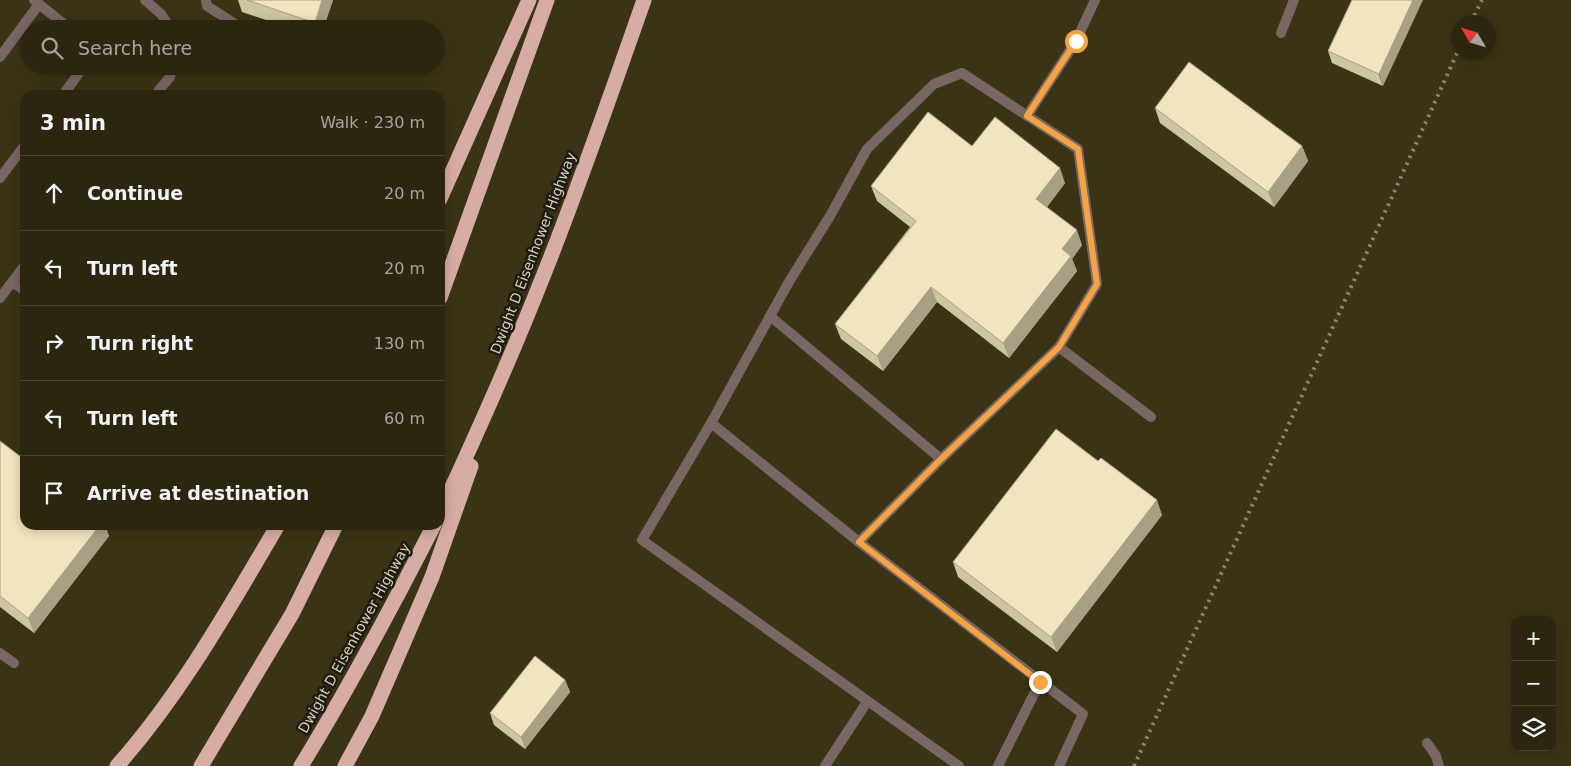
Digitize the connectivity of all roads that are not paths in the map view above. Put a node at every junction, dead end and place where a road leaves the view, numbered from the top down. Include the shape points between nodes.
1 (145, 0) edge
2 (206, 0) edge
3 (529, 0) edge
4 (547, 0) edge
5 (644, 0) edge
6 (1095, 0) edge
7 (1294, 0) edge
8 (37, 2) edge
9 (25, 20) edge
10 (59, 20) edge
11 (165, 20) edge
12 (229, 20) edge
13 (20, 27) edge
14 (1281, 32) dead end
15 (0, 57) edge
16 (77, 75) edge
17 (171, 75) edge
18 (67, 90) edge
19 (159, 90) edge
20 (1027, 116) junction
21 (20, 152) edge
22 (0, 178) edge
23 (445, 188) edge
24 (20, 272) edge
25 (12, 282) junction
26 (445, 284) edge
27 (20, 288) edge
28 (0, 298) edge
29 (770, 316) junction
30 (1059, 347) junction
31 (510, 358) junction
32 (1151, 417) dead end
33 (711, 423) junction
34 (941, 459) junction
35 (445, 502) edge
36 (275, 530) edge
37 (334, 530) edge
38 (431, 530) edge
39 (859, 542) junction
40 (0, 653) edge
41 (14, 663) dead end
42 (1040, 682) junction
43 (867, 702) junction
44 (1427, 742) dead end
45 (117, 766) edge
46 (201, 766) edge
47 (301, 766) edge
48 (345, 766) edge
49 (825, 766) edge
50 (959, 766) edge
51 (998, 766) edge
52 (1058, 766) edge
53 (1439, 766) edge

1 - 11 street
2 - 12 street via 207,6
3 - 23 highway
4 - 26 highway
5 - 31 highway, Dwight D Eisenhower Highway via 576,191
6 - 20 street via 1076,41
7 - 14 street
8 - 9 street
8 - 10 street
13 - 15 street
16 - 18 street
17 - 19 street
20 - 29 street via 962,73 934,84 867,149
20 - 30 street via 1078,149 1080,159 1097,284
21 - 22 street
24 - 25 street
25 - 27 street
25 - 28 street
29 - 33 street
29 - 34 street
30 - 32 street
30 - 34 street
31 - 35 highway, Dwight D Eisenhower Highway
31 - 48 highway via 432,577 372,716
33 - 39 street
33 - 43 street via 642,540
34 - 39 street
36 - 45 highway via 183,680
37 - 46 highway via 292,614
38 - 47 highway, Dwight D Eisenhower Highway via 382,627
39 - 42 street
40 - 41 street
42 - 51 street
42 - 52 street via 1083,714
43 - 49 street
43 - 50 street
44 - 53 street

